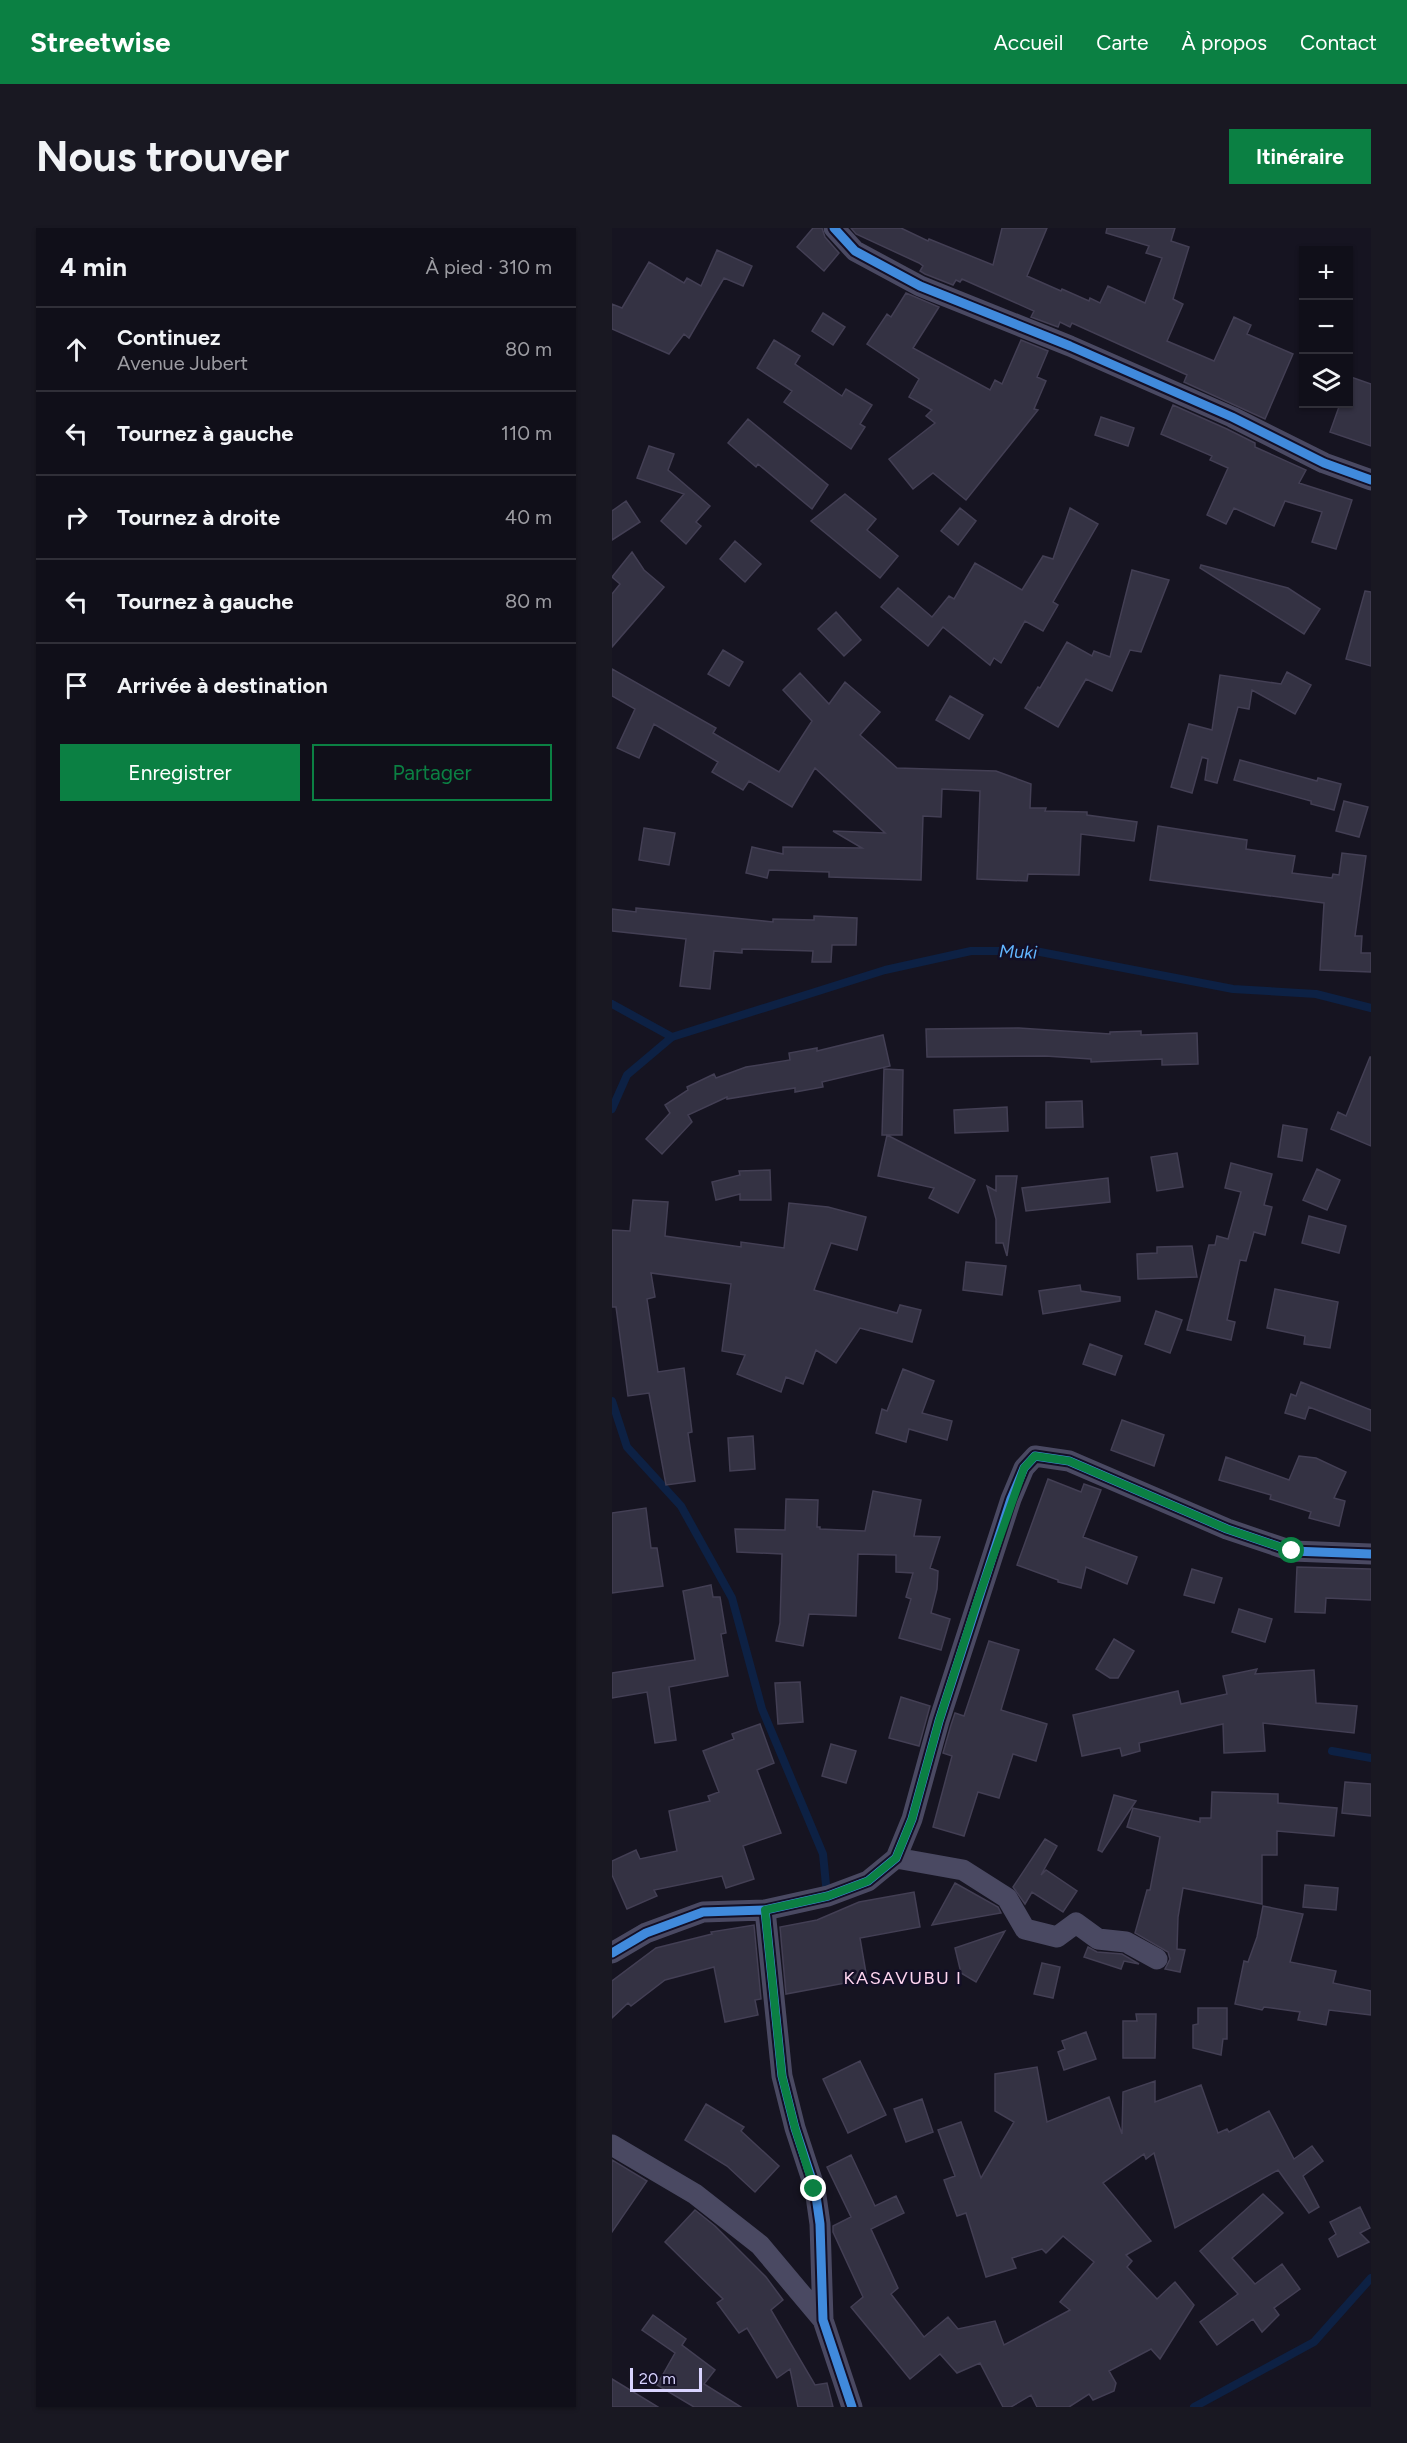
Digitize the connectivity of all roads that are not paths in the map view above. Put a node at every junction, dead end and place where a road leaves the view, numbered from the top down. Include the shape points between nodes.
1 (834, 228) edge
2 (1371, 480) edge
3 (1371, 1554) edge
4 (896, 1858) junction
5 (765, 1910) junction
6 (612, 1953) edge
7 (1157, 1959) dead end
8 (612, 2145) edge
9 (823, 2320) junction
10 (852, 2407) edge

1 - 2 street via 855,251 920,286 1070,346 1232,417 1324,463
3 - 4 street via 1292,1551 1227,1529 1069,1461 1035,1456 1024,1468 1011,1499 939,1721 912,1819
4 - 5 street via 868,1881 828,1896
4 - 7 street via 963,1870 1007,1898 1025,1929 1057,1937 1076,1923 1098,1939 1126,1942
5 - 6 street via 703,1912 646,1933
5 - 9 street via 782,2076 820,2224
8 - 9 street via 696,2194 760,2245
9 - 10 street

